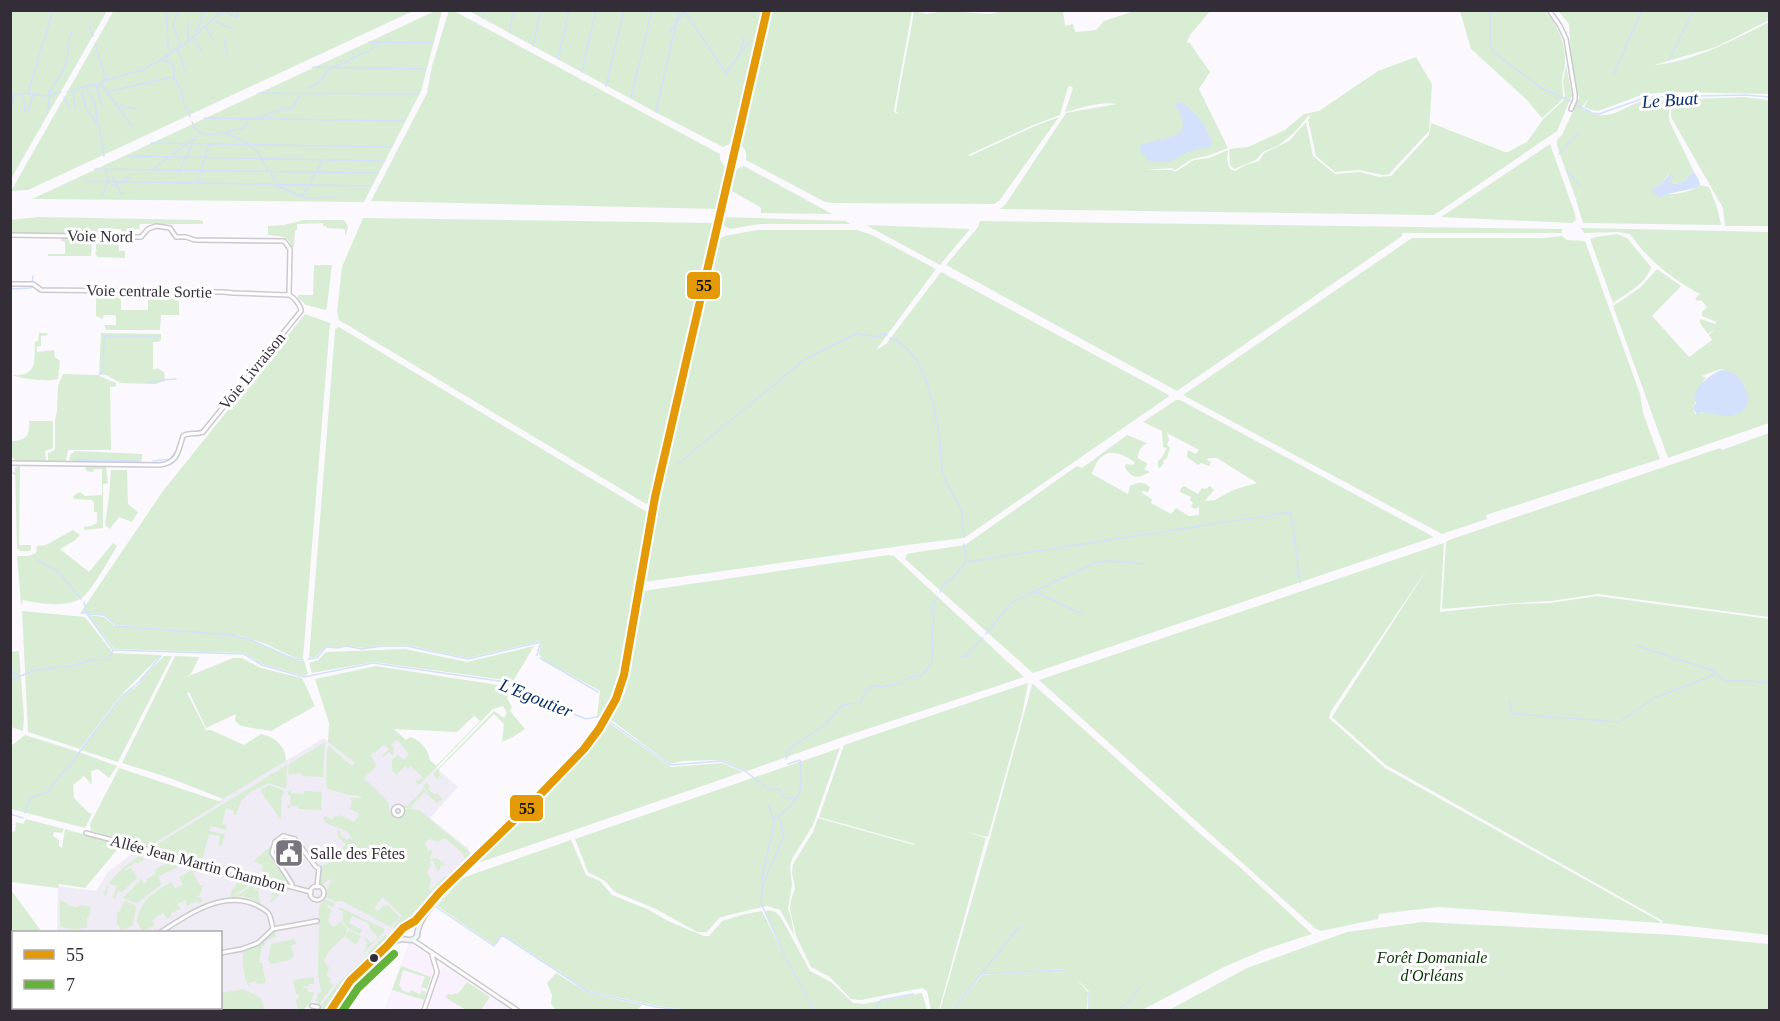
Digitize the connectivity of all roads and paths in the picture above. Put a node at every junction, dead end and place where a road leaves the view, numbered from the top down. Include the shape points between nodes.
1 (767, 10) edge
2 (1549, 10) edge
3 (1571, 109) dead end
4 (10, 235) edge
5 (10, 284) edge
6 (289, 295) junction
7 (10, 463) edge
8 (86, 833) dead end
9 (451, 883) junction
10 (291, 887) junction
11 (317, 887) junction
12 (311, 892) junction
13 (317, 921) dead end
14 (410, 925) junction
15 (273, 929) junction
16 (402, 930) junction
17 (164, 931) edge
18 (417, 932) junction
19 (405, 940) junction
20 (413, 940) junction
21 (387, 946) junction
22 (430, 952) junction
23 (222, 953) edge
24 (312, 1006) dead end
25 (318, 1007) dead end
26 (332, 1009) edge
27 (424, 1011) edge
28 (517, 1011) edge

1 - 9 main road via 655,497 622,685 603,723 584,749
2 - 3 street via 1566,39 1575,94
4 - 6 street, Voie Nord via 141,237 148,229 164,226 176,237 195,240 286,242 290,249
5 - 6 street, Voie centrale Sortie via 33,284 41,290
6 - 7 street, Voie Livraison via 301,311 203,432 183,436 177,456 170,463
8 - 10 street, Allée Jean Martin Chambon
9 - 14 main road
9 - 18 main road via 421,920
10 - 11 street via 272,853 274,842 283,836 295,839 319,868
10 - 12 street, Allée Jean Martin Chambon
11 - 12 street
11 - 12 street via 324,892 321,899 313,899
13 - 15 street
14 - 16 main road
14 - 18 main road
15 - 17 street via 266,909 244,900 225,900
15 - 23 street via 258,943
16 - 19 main road
16 - 21 main road
18 - 20 main road
18 - 22 street
19 - 20 main road
19 - 21 main road
20 - 22 street
21 - 26 main road via 350,981
22 - 27 street via 437,972
22 - 28 street
24 - 25 street

